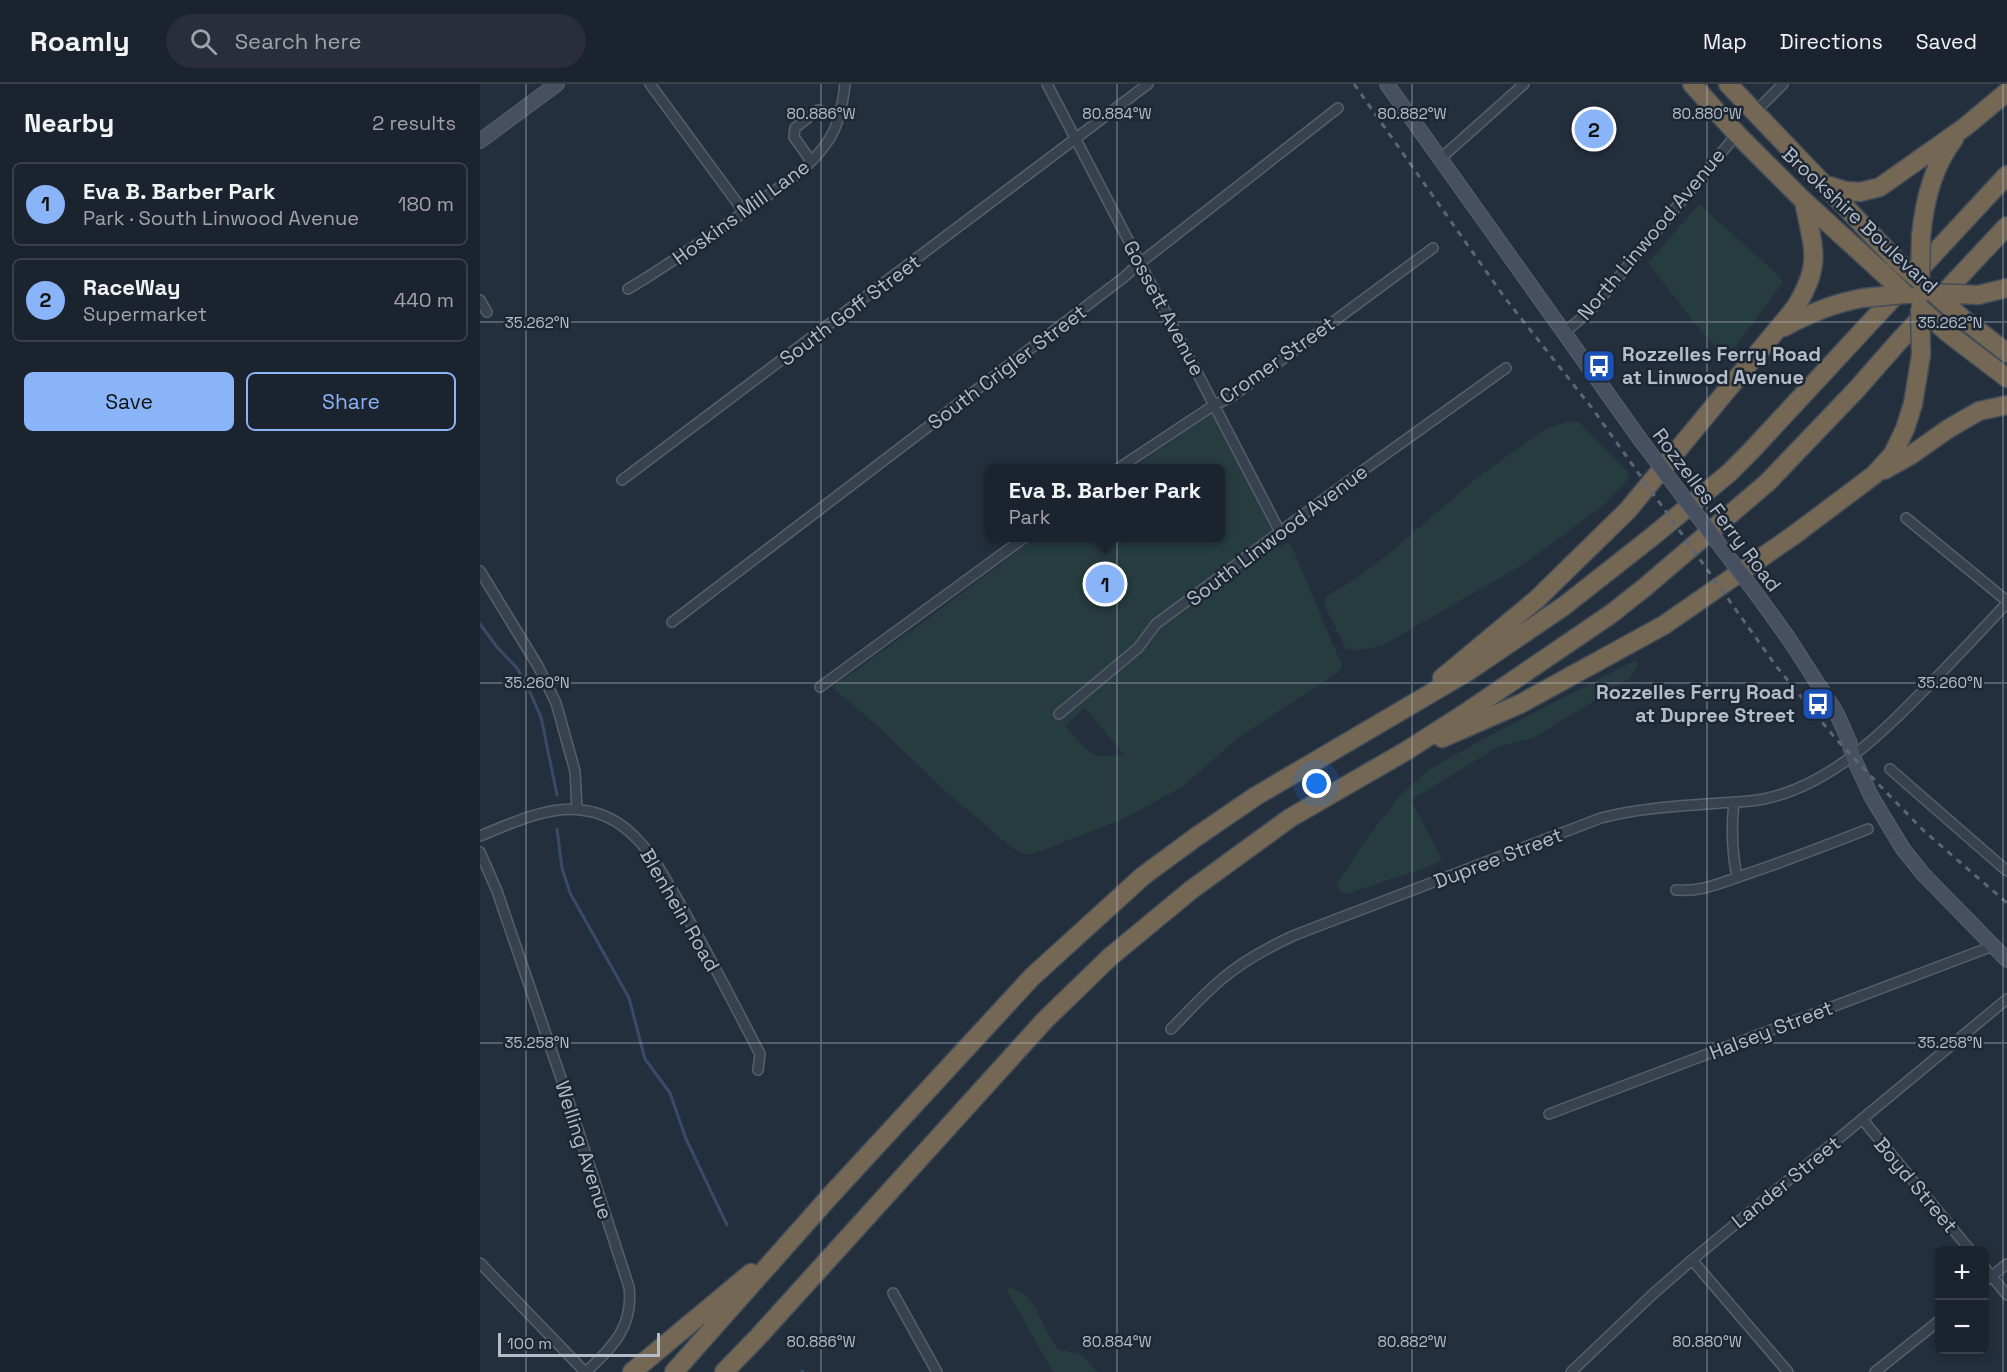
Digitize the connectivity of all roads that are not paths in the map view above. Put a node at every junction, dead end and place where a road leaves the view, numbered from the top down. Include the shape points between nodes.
1 (557, 84) edge
2 (650, 84) edge
3 (844, 84) edge
4 (1047, 84) edge
5 (1148, 84) edge
6 (1387, 84) edge
7 (1524, 84) edge
8 (1692, 84) edge
9 (1728, 84) edge
10 (1783, 84) edge
11 (2007, 92) edge
12 (1338, 108) dead end
13 (1755, 112) junction
14 (838, 116) junction
15 (1965, 127) junction
16 (1737, 134) junction
17 (1076, 139) junction
18 (480, 141) edge
19 (1440, 159) junction
20 (811, 161) junction
21 (2007, 175) edge
22 (1822, 184) junction
23 (1804, 201) junction
24 (744, 212) junction
25 (2007, 226) edge
26 (1433, 248) dead end
27 (1140, 263) junction
28 (2007, 288) edge
29 (628, 289) dead end
30 (1920, 294) junction
31 (480, 300) edge
32 (487, 312) dead end
33 (1564, 333) junction
34 (1773, 334) junction
35 (2007, 353) edge
36 (1506, 368) dead end
37 (2007, 378) edge
38 (1214, 405) junction
39 (2007, 405) edge
40 (1125, 464) edge
41 (1874, 475) junction
42 (622, 480) dead end
43 (1906, 518) dead end
44 (1280, 532) junction
45 (1017, 542) edge
46 (480, 571) edge
47 (2007, 602) edge
48 (672, 622) dead end
49 (820, 687) dead end
50 (1412, 706) junction
51 (1059, 714) dead end
52 (1406, 751) junction
53 (1853, 757) junction
54 (1890, 769) dead end
55 (1734, 802) junction
56 (576, 809) junction
57 (1868, 829) dead end
58 (480, 836) edge
59 (480, 852) edge
60 (2007, 871) edge
61 (1737, 877) junction
62 (1676, 890) dead end
63 (1993, 946) junction
64 (2007, 960) edge
65 (2007, 999) edge
66 (1171, 1029) dead end
67 (758, 1070) dead end
68 (1549, 1114) dead end
69 (1863, 1120) junction
70 (798, 1233) junction
71 (1966, 1246) edge
72 (1692, 1260) junction
73 (480, 1263) edge
74 (2007, 1264) edge
75 (1989, 1278) edge
76 (1989, 1280) edge
77 (893, 1293) dead end
78 (2007, 1295) edge
79 (788, 1302) junction
80 (1935, 1324) edge
81 (585, 1372) edge
82 (632, 1372) edge
83 (674, 1372) edge
84 (724, 1372) edge
85 (741, 1372) edge
86 (937, 1372) edge
87 (1571, 1372) edge
88 (1788, 1372) edge
89 (1875, 1372) edge

1 - 18 street
2 - 24 street
3 - 14 street, Hoskins Mill Lane
4 - 17 street, Gossett Avenue
5 - 17 street, South Goff Street
6 - 19 street, Rozzelles Ferry Road
7 - 19 street
8 - 16 highway, Brookshire Boulevard
9 - 13 highway, Brookshire Boulevard
10 - 13 street
11 - 15 highway
12 - 27 street, South Crigler Street
13 - 22 highway, Brookshire Boulevard
14 - 20 street, Hoskins Mill Lane via 830,139
14 - 20 street via 818,110 795,128 794,137
15 - 22 highway via 1880,187 1860,192
15 - 30 highway, bridge via 1946,150 1924,206
16 - 23 highway, Brookshire Boulevard
16 - 33 street, North Linwood Avenue via 1592,309
17 - 27 street, Gossett Avenue
17 - 42 street, South Goff Street
19 - 33 street, Rozzelles Ferry Road
20 - 24 street, Hoskins Mill Lane
21 - 50 highway via 1729,473 1564,606
22 - 30 highway, Brookshire Boulevard, bridge via 1898,261
23 - 30 highway, Brookshire Boulevard, bridge via 1884,274
23 - 34 highway via 1814,246 1813,269 1795,308
24 - 29 street, Hoskins Mill Lane
25 - 52 highway via 1856,390 1746,501 1611,614
26 - 38 street, Cromer Street via 1230,398
27 - 38 street, Gossett Avenue
27 - 48 street, South Crigler Street
28 - 30 highway, bridge via 1983,294
30 - 34 highway, bridge via 1836,303
30 - 35 highway, Brookshire Boulevard, bridge via 1962,318
30 - 37 highway, Brookshire Boulevard, bridge via 1948,333
30 - 41 highway, bridge via 1921,355 1913,404 1902,438
31 - 32 street
33 - 53 street, Rozzelles Ferry Road, bridge via 1796,649 1836,711
34 - 50 highway via 1628,510 1537,599 1468,654
36 - 44 street, South Linwood Avenue
38 - 40 street, Cromer Street
38 - 44 street, Gossett Avenue
39 - 41 highway via 1979,411
41 - 52 highway via 1664,625 1520,704
43 - 47 street
44 - 51 street, South Linwood Avenue via 1156,624 1138,648
45 - 49 street
46 - 56 street via 556,703 575,771
47 - 53 street, Dupree Street via 1914,700
50 - 70 highway via 1256,796 1143,876 1032,977
52 - 79 highway via 1290,818 1168,908 1110,957 1046,1020
53 - 55 street, Dupree Street via 1789,791
53 - 63 street, Rozzelles Ferry Road via 1903,849
54 - 60 street
55 - 61 street via 1731,823
55 - 66 street, Dupree Street via 1641,809 1601,818 1295,935 1244,962
56 - 58 street, Blenhein Road via 534,816
56 - 67 street, Blenhein Road via 619,823 654,859 760,1054
57 - 61 street
59 - 81 street, Welling Avenue via 565,1090 628,1287 626,1323 611,1346
61 - 62 street via 1705,889
63 - 64 street, Rozzelles Ferry Road
63 - 68 street, Halsey Street
65 - 69 street, Lander Street
69 - 71 street, Boyd Street
69 - 72 street, Lander Street
70 - 82 highway
70 - 83 highway
72 - 87 street, Lander Street
72 - 88 street
73 - 81 street
74 - 75 street
76 - 78 street
77 - 86 street
79 - 84 highway
79 - 85 highway
80 - 89 street

